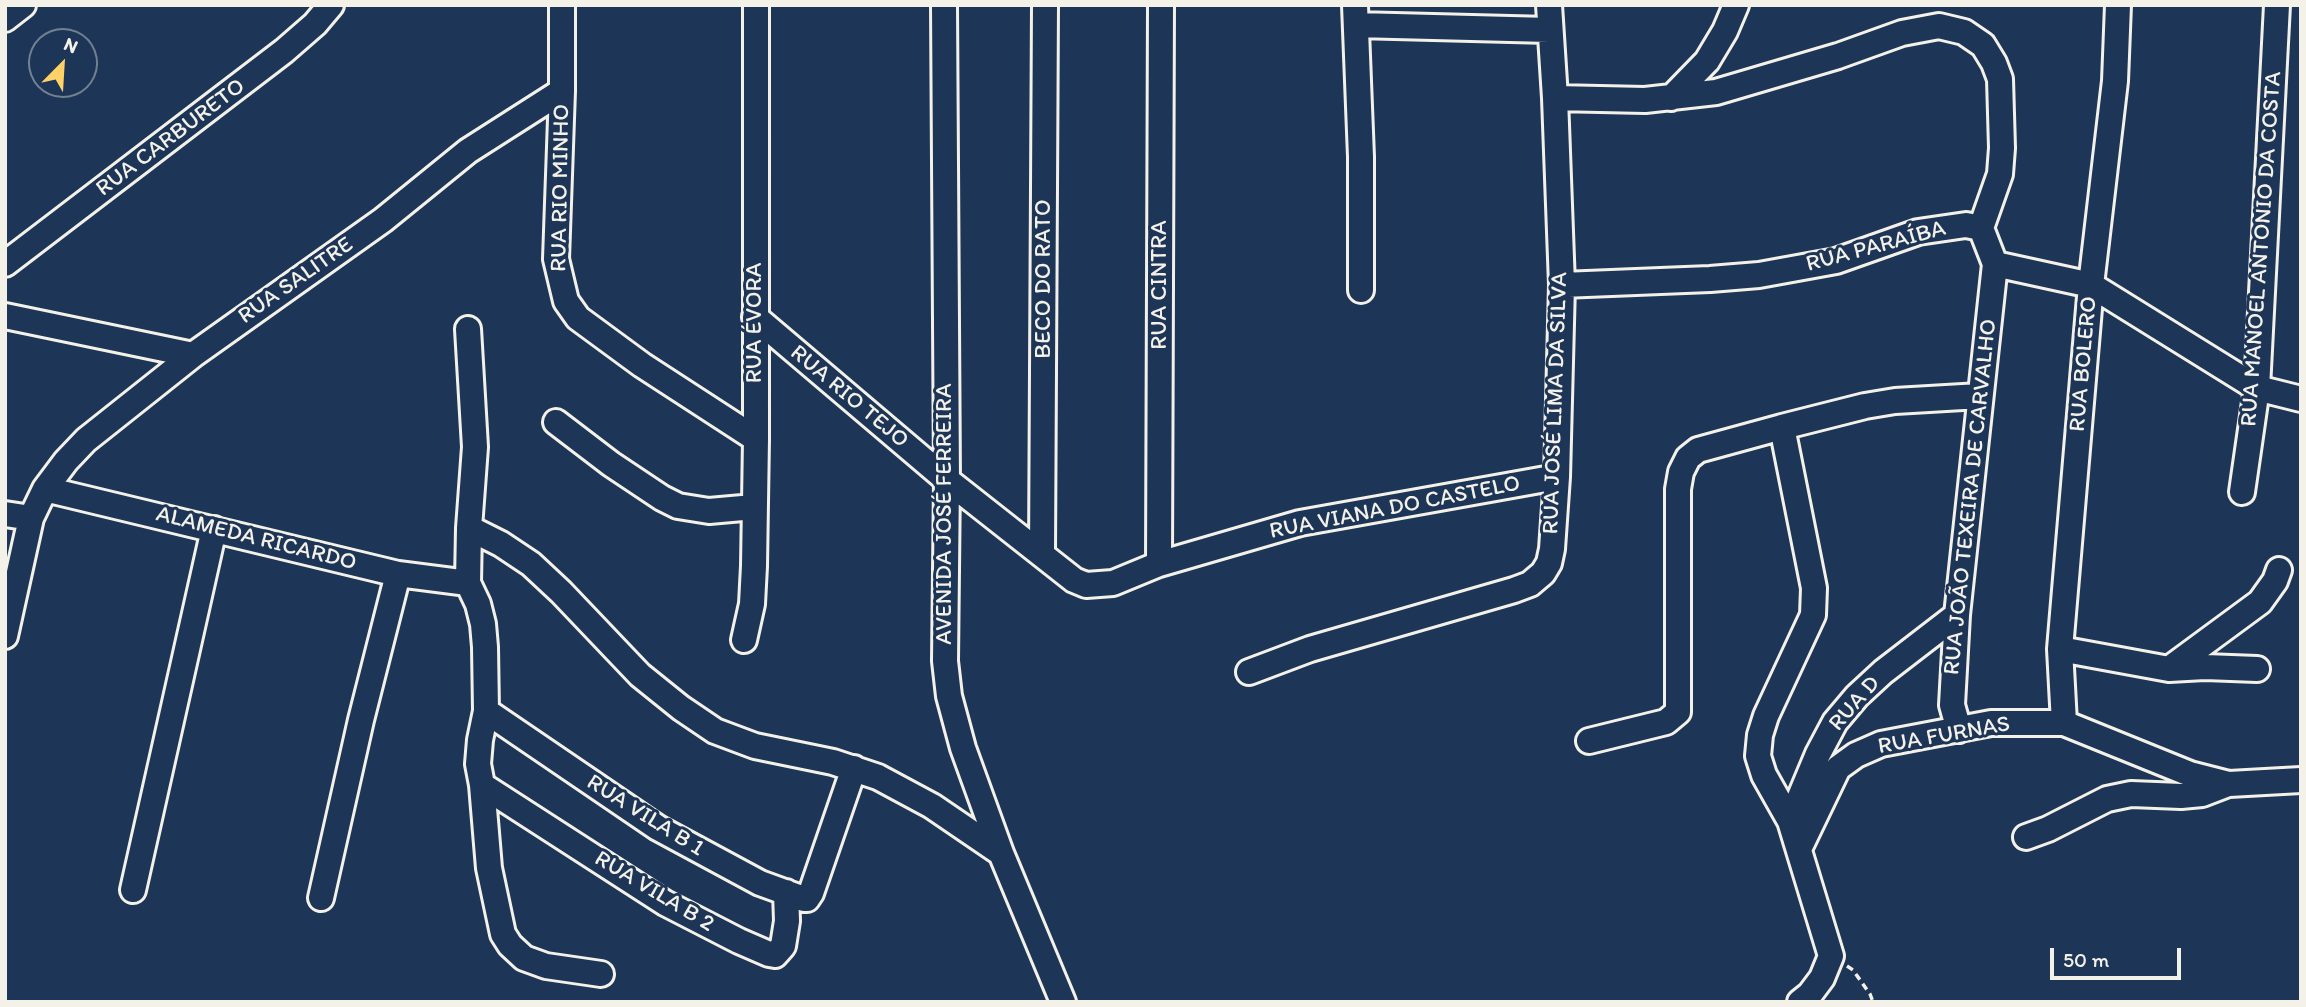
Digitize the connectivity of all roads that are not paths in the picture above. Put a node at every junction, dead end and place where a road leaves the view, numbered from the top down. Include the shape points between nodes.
1 (23, 5) edge
2 (331, 5) edge
3 (562, 5) edge
4 (756, 5) edge
5 (944, 5) edge
6 (1045, 5) edge
7 (1161, 5) edge
8 (1736, 5) edge
9 (2118, 5) edge
10 (2277, 5) edge
11 (1355, 15) edge
12 (1549, 17) edge
13 (5, 19) edge
14 (562, 91) junction
15 (1555, 98) junction
16 (1671, 98) junction
17 (1981, 228) junction
18 (5, 264) edge
19 (1995, 264) junction
20 (1562, 285) junction
21 (2091, 285) junction
22 (1361, 290) dead end
23 (5, 316) edge
24 (755, 317) junction
25 (468, 329) dead end
26 (193, 355) junction
27 (2257, 388) junction
28 (1980, 396) junction
29 (2301, 399) edge
30 (556, 422) dead end
31 (1782, 427) junction
32 (756, 439) junction
33 (1557, 477) junction
34 (947, 480) junction
35 (45, 489) junction
36 (2242, 492) dead end
37 (754, 506) junction
38 (5, 513) edge
39 (31, 518) junction
40 (469, 528) junction
41 (214, 529) junction
42 (1042, 553) junction
43 (1159, 564) junction
44 (2278, 570) dead end
45 (398, 574) junction
46 (468, 583) junction
47 (1957, 615) junction
48 (5, 636) edge
49 (744, 640) dead end
50 (2060, 649) junction
51 (2169, 669) junction
52 (2257, 669) dead end
53 (1249, 672) dead end
54 (486, 711) junction
55 (2064, 723) junction
56 (1959, 730) junction
57 (1589, 741) dead end
58 (854, 768) junction
59 (2301, 780) edge
60 (2229, 784) junction
61 (482, 785) junction
62 (1790, 821) junction
63 (2026, 837) dead end
64 (1799, 849) junction
65 (1002, 853) junction
66 (133, 890) dead end
67 (786, 892) junction
68 (321, 898) dead end
69 (601, 974) dead end
70 (1063, 1002) edge
71 (1800, 1002) edge

1 - 13 street
2 - 18 street, RUA CARBURETO via 284,51
3 - 14 street, RUA RIO MINHO
4 - 24 street, RUA ÉVORA
5 - 34 street, AVENIDA JOSÉ FERREIRA
6 - 42 street, BECO DO RATO
7 - 43 street, RUA CINTRA
8 - 16 street via 1707,61
9 - 21 street, RUA BOLERO via 2115,81
10 - 27 street, RUA MANOEL ANTONIO DA COSTA
11 - 12 street
11 - 22 street
12 - 15 street, RUA JOSÉ LIMA DA SILVA
14 - 26 street, RUA SALITRE via 468,151 383,220
14 - 32 street, RUA RIO MINHO via 556,258 566,301 578,318 632,358
15 - 16 street
15 - 20 street, RUA JOSÉ LIMA DA SILVA
16 - 17 street via 1742,85 1902,33 1939,26 1964,32 1983,45 2000,79 2000,174
17 - 19 street
17 - 20 street, RUA PARAÍBA via 1966,225 1918,232 1836,261 1759,275
19 - 21 street
19 - 28 street, RUA JOÃO TEXEIRA DE CARVALHO
20 - 33 street, RUA JOSÉ LIMA DA SILVA
21 - 27 street
21 - 50 street, RUA BOLERO
23 - 26 street
24 - 32 street, RUA ÉVORA
24 - 34 street, RUA RIO TEJO
25 - 40 street via 475,447
26 - 35 street, RUA SALITRE via 86,440
27 - 29 street
27 - 36 street, RUA MANOEL ANTONIO DA COSTA
28 - 31 street via 1895,401
28 - 47 street, RUA JOÃO TEXEIRA DE CARVALHO
30 - 37 street via 678,506 709,511
31 - 57 street via 1698,450 1688,458 1678,489 1678,712 1665,722
31 - 62 street via 1814,588 1813,615 1766,716 1758,756
32 - 37 street, RUA ÉVORA
33 - 43 street, RUA VIANA DO CASTELO via 1300,523
33 - 53 street, RUA JOSÉ LIMA DA SILVA via 1549,563 1530,583 1310,649
34 - 42 street, RUA RIO TEJO
34 - 65 street, AVENIDA JOSÉ FERREIRA via 944,661 949,696
35 - 39 street, RUA SALITRE
35 - 41 street, ALAMEDA RICARDO
37 - 49 street, RUA ÉVORA via 752,604
38 - 39 street
39 - 48 street, RUA SALITRE
40 - 46 street
40 - 58 street via 531,564 640,675 715,731 755,746
41 - 45 street, ALAMEDA RICARDO
41 - 66 street
42 - 43 street, RUA VIANA DO CASTELO via 1086,585 1113,583
44 - 51 street via 2260,602
45 - 46 street, ALAMEDA RICARDO
45 - 68 street
46 - 54 street via 483,624
47 - 56 street, RUA JOÃO TEXEIRA DE CARVALHO via 1952,705
47 - 62 street, RUA D via 1883,672 1835,722
50 - 51 street
50 - 55 street, RUA BOLERO
51 - 52 street
54 - 61 street via 478,764
54 - 67 street, RUA VILA B 1 via 658,828 760,883
55 - 56 street, RUA FURNAS via 1991,723
55 - 60 street, RUA FURNAS via 2190,774
56 - 64 street, RUA FURNAS via 1881,744 1838,768
58 - 65 street via 905,790
58 - 67 street, RUA VILA B 1 via 811,893 807,899
59 - 60 street, RUA FURNAS
60 - 63 street via 2202,794 2130,794 2108,799
61 - 67 street, RUA VILA B 2 via 665,903 769,954 775,955 783,946
61 - 69 street via 489,868 503,934 524,958
62 - 64 street
64 - 71 street via 1831,956 1822,978
65 - 70 street, AVENIDA JOSÉ FERREIRA

